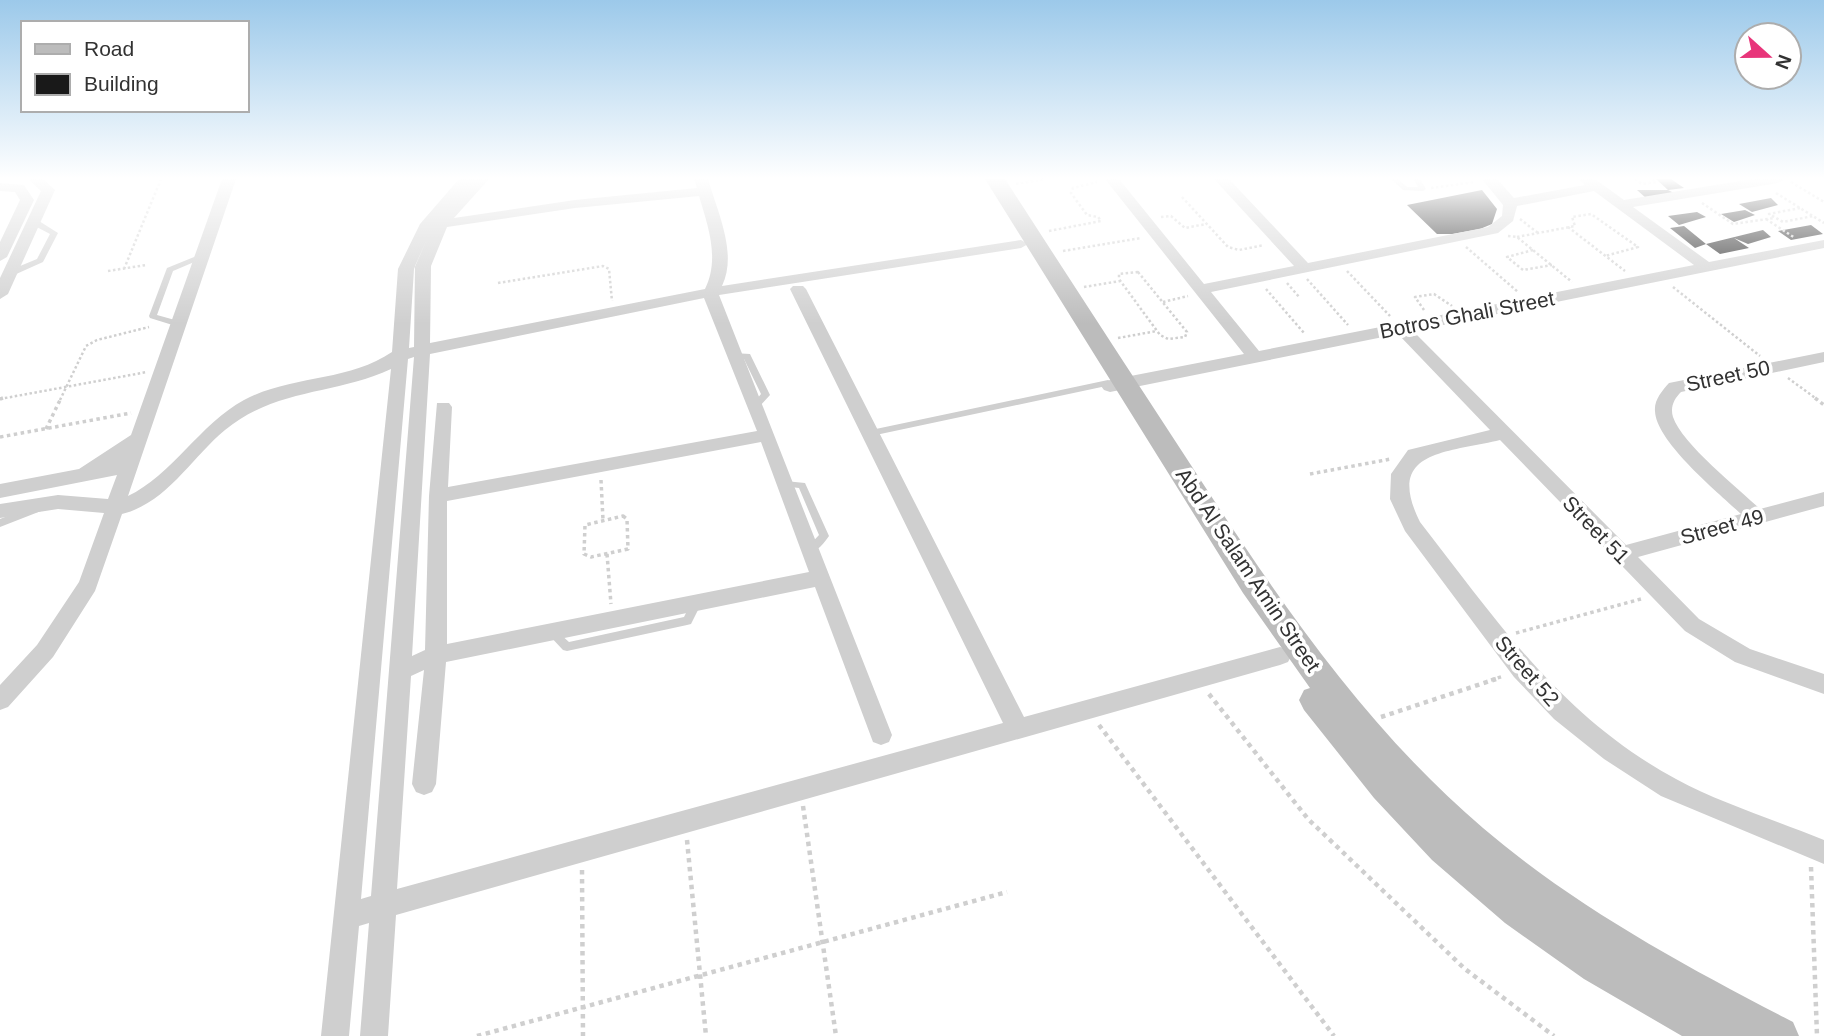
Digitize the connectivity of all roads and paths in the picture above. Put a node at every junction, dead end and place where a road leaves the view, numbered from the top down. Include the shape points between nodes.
1 (14, 227) edge
2 (34, 227) edge
3 (141, 227) edge
4 (212, 227) edge
5 (424, 227) edge
6 (440, 227) edge
7 (713, 227) edge
8 (1019, 227) edge
9 (1085, 227) edge
10 (1151, 227) edge
11 (1209, 227) edge
12 (1266, 227) edge
13 (1498, 227) edge
14 (1532, 227) edge
15 (1611, 227) edge
16 (1652, 227) edge
17 (1781, 227) edge
18 (1568, 228) joint
19 (1493, 230) junction
20 (1538, 233) junction
21 (1157, 235) junction
22 (1517, 237) junction
23 (1456, 238) junction
24 (1280, 242) junction
25 (1816, 246) edge
26 (1031, 247) junction
27 (1533, 250) junction
28 (1605, 256) junction
29 (0, 257) edge
30 (202, 257) junction
31 (722, 260) junction
32 (1338, 262) junction
33 (146, 265) dead end
34 (1552, 265) junction
35 (1706, 267) junction
36 (124, 269) junction
37 (1302, 269) junction
38 (108, 271) dead end
39 (1660, 276) junction
40 (1256, 278) junction
41 (1120, 281) junction
42 (1637, 281) junction
43 (498, 283) dead end
44 (759, 284) junction
45 (798, 289) junction
46 (1066, 290) junction
47 (1202, 291) junction
48 (1585, 292) junction
49 (0, 294) edge
50 (712, 298) junction
51 (1163, 302) junction
52 (1531, 302) junction
53 (613, 313) junction
54 (1463, 316) junction
55 (171, 321) junction
56 (1435, 321) junction
57 (1401, 328) junction
58 (1157, 331) junction
59 (1359, 337) junction
60 (1098, 341) junction
61 (1315, 345) junction
62 (1824, 356) edge
63 (1255, 357) junction
64 (421, 358) junction
65 (394, 363) junction
66 (1773, 367) junction
67 (162, 369) junction
68 (1115, 384) junction
69 (66, 387) junction
70 (0, 399) edge
71 (1824, 405) edge
72 (443, 407) dead end
73 (150, 410) junction
74 (46, 429) junction
75 (872, 433) junction
76 (1502, 433) junction
77 (766, 435) junction
78 (0, 437) edge
79 (140, 438) junction
80 (1414, 454) junction
81 (600, 466) junction
82 (130, 467) junction
83 (1310, 474) dead end
84 (76, 478) junction
85 (0, 492) edge
86 (438, 496) junction
87 (1824, 499) edge
88 (45, 504) junction
89 (115, 508) junction
90 (0, 511) edge
91 (1756, 517) junction
92 (603, 520) junction
93 (0, 523) edge
94 (607, 554) junction
95 (1620, 554) junction
96 (821, 578) junction
97 (1659, 593) junction
98 (696, 604) junction
99 (613, 621) junction
100 (554, 634) junction
101 (1498, 638) junction
102 (436, 655) junction
103 (1280, 656) junction
104 (398, 661) junction
105 (1522, 670) junction
106 (1196, 679) junction
107 (1824, 684) edge
108 (0, 700) edge
109 (1087, 709) junction
110 (1359, 725) junction
111 (1018, 729) junction
112 (881, 735) dead end
113 (424, 784) dead end
114 (800, 790) junction
115 (685, 822) junction
116 (1817, 849) edge
117 (582, 852) junction
118 (1007, 892) dead end
119 (382, 906) junction
120 (348, 916) junction
121 (823, 942) junction
122 (700, 975) junction
123 (583, 1007) junction
124 (330, 1034) edge
125 (374, 1036) edge
126 (477, 1036) edge
127 (583, 1036) edge
128 (706, 1036) edge
129 (836, 1036) edge
130 (1334, 1036) edge
131 (1554, 1036) edge
132 (1723, 1036) edge
133 (1779, 1036) edge
134 (1817, 1036) edge

1 - 29 street
2 - 49 street
3 - 36 path
4 - 30 street
5 - 65 street via 406,269
6 - 64 street via 423,266
7 - 31 street
8 - 26 street, Abd Al Salam Amin Street
9 - 26 path
10 - 21 street
11 - 24 path via 1233,250
12 - 24 street
13 - 19 street
14 - 20 path
15 - 28 path via 1638,247
16 - 35 street
17 - 25 path
18 - 20 path
18 - 28 path
19 - 22 path
19 - 23 street
20 - 22 path
21 - 26 path
21 - 47 street
22 - 27 path
23 - 32 street
23 - 52 path
24 - 37 street
25 - 35 street, Botros Ghali Street
26 - 44 street
26 - 45 street
26 - 46 street, Abd Al Salam Amin Street
26 - 68 street, Abd Al Salam Amin Street
27 - 34 path
27 - 34 path via 1507,257 1523,270
28 - 42 path
30 - 55 street
30 - 55 lane via 170,270 153,316
31 - 44 street via 734,275
31 - 50 street
32 - 37 street
32 - 57 path
33 - 36 path
34 - 48 path
35 - 39 street, Botros Ghali Street
36 - 38 path
37 - 40 street
37 - 59 path
39 - 42 street, Botros Ghali Street
39 - 66 path
40 - 47 street
40 - 61 path
41 - 46 path
41 - 51 path via 1122,272 1138,272
41 - 58 path
42 - 48 street, Botros Ghali Street
43 - 53 path via 603,266 609,269
44 - 50 street
45 - 50 street
45 - 75 street
46 - 60 street, Abd Al Salam Amin Street
47 - 51 path
47 - 63 street
48 - 52 street, Botros Ghali Street
50 - 53 street
50 - 64 street
50 - 77 street
51 - 58 path via 1187,335 1168,339
52 - 54 street, Botros Ghali Street
53 - 64 street
54 - 56 street, Botros Ghali Street
54 - 56 path via 1438,295 1415,297
55 - 67 street
55 - 69 path via 91,342
56 - 57 street, Botros Ghali Street
57 - 59 street, Botros Ghali Street
57 - 76 street, Street 51
58 - 60 path
59 - 61 street, Botros Ghali Street
60 - 68 street, Abd Al Salam Amin Street
61 - 63 street, Botros Ghali Street
62 - 66 street, Street 50
63 - 68 street, Botros Ghali Street
64 - 65 street
64 - 104 street
65 - 89 street via 251,404 218,426 140,499
65 - 120 street
66 - 71 path
66 - 91 street, Street 50 via 1675,387 1664,399 1663,415 1673,434
67 - 69 path
67 - 73 street
68 - 75 lane
68 - 103 street, Abd Al Salam Amin Street
68 - 110 street, Abd Al Salam Amin Street via 1298,650
69 - 70 path
69 - 74 path
72 - 86 street
73 - 74 path
73 - 79 street
74 - 78 path
75 - 111 street
76 - 80 street
76 - 95 street, Street 51
77 - 81 street
77 - 96 street
79 - 82 street
79 - 84 street
80 - 83 path
80 - 101 street, Street 52 via 1400,474 1399,499 1412,526
81 - 86 street
81 - 92 path
82 - 84 street
82 - 89 street
84 - 85 street
86 - 102 street
87 - 91 street, Street 49
88 - 89 street via 74,502
88 - 90 street
88 - 93 lane
89 - 108 street via 82,595 45,651
91 - 95 street, Street 49
92 - 94 path via 584,526 584,554
92 - 94 path via 626,519 628,549
94 - 99 path
95 - 97 street, Street 51
96 - 98 street
96 - 112 street
97 - 101 path
97 - 107 street, Street 51 via 1716,642
98 - 99 street
98 - 100 lane via 687,621 567,647
99 - 100 street
100 - 102 street
101 - 105 street, Street 52
102 - 104 street via 412,649
102 - 113 street
103 - 106 street
103 - 132 street, Abd Al Salam Amin Street via 1412,816 1491,888 1586,957
104 - 119 street
105 - 110 path
105 - 116 street, Street 52 via 1562,712 1668,788
106 - 109 street
106 - 131 path via 1308,819 1465,970
109 - 111 street
109 - 130 path
110 - 133 street, Abd Al Salam Amin Street via 1414,787 1537,894 1623,952
111 - 114 street
114 - 115 street
114 - 121 path
115 - 117 street
115 - 122 path
116 - 134 path
117 - 119 street
117 - 123 path
118 - 121 path
119 - 120 street
119 - 125 street
120 - 124 street
121 - 122 path
121 - 129 path
122 - 123 path
122 - 128 path
123 - 126 path
123 - 127 path

